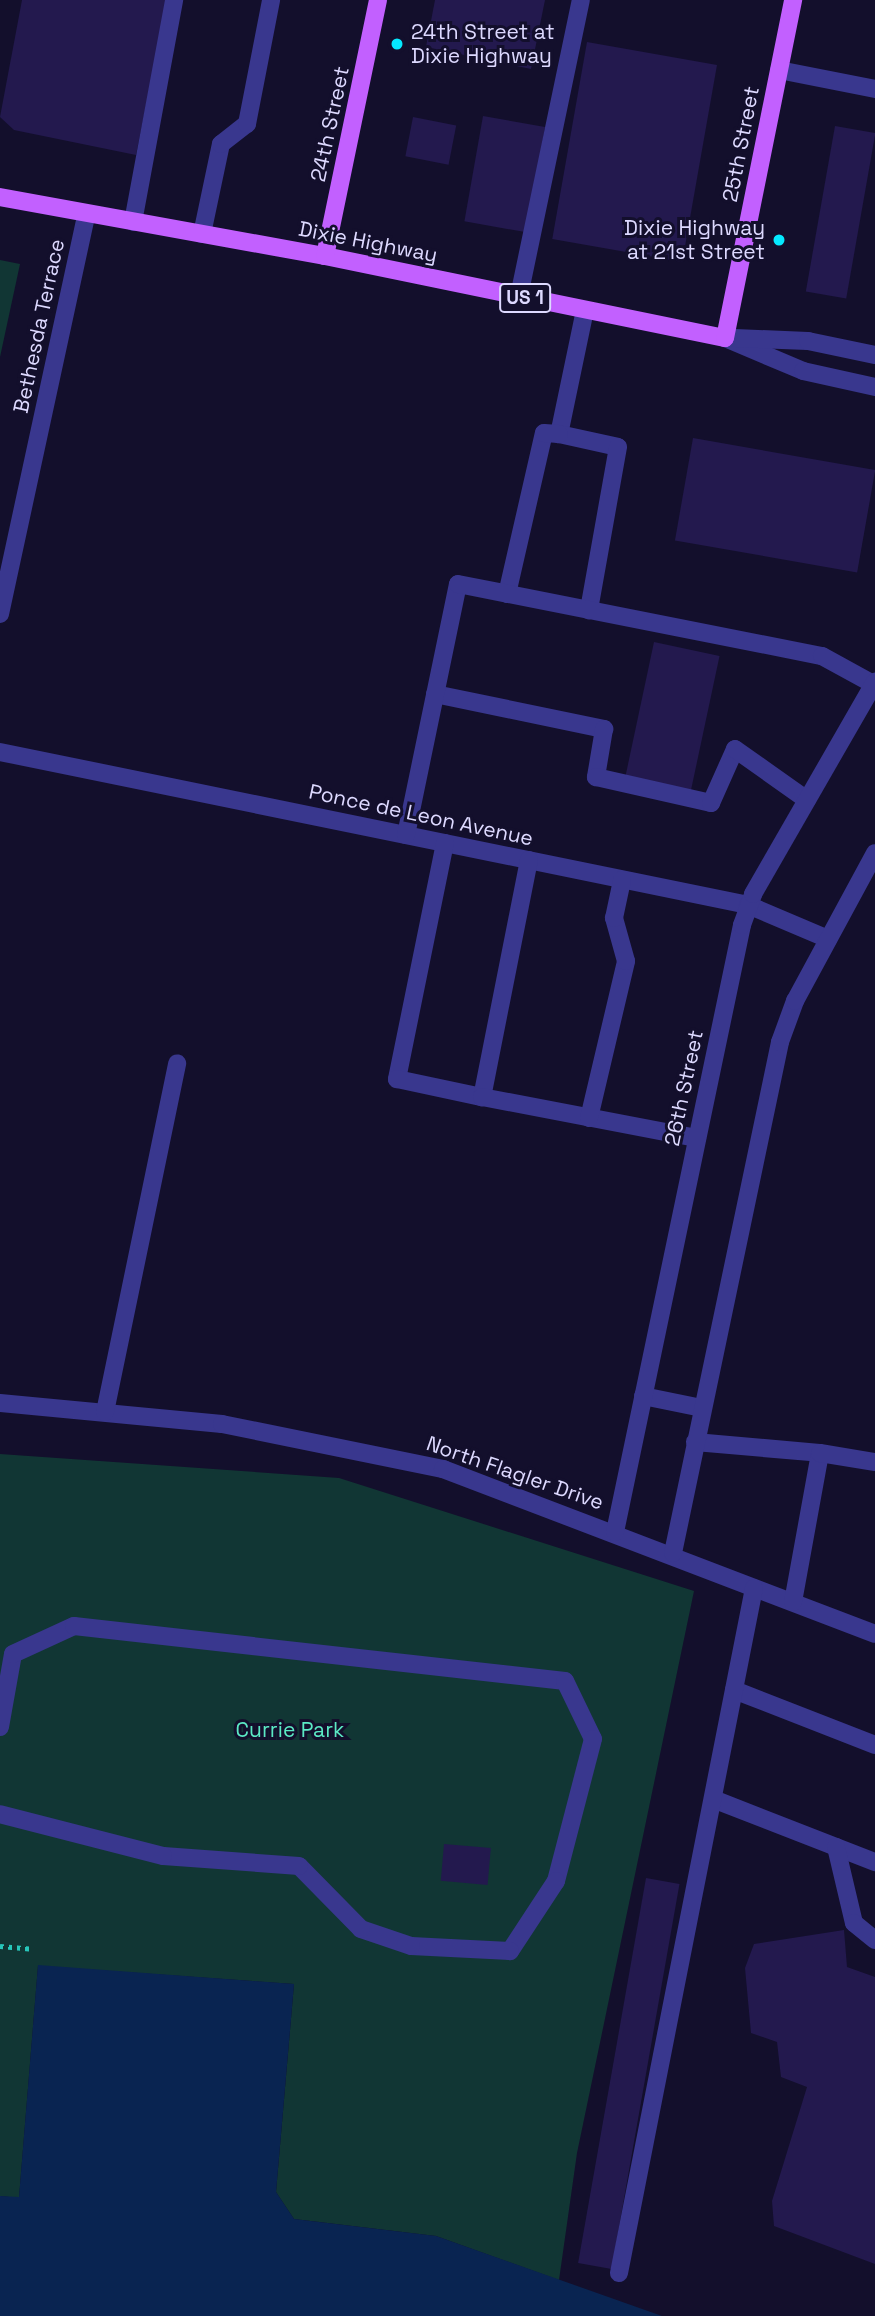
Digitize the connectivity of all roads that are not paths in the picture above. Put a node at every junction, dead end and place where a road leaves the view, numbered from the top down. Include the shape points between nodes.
1 (174, 0) edge
2 (271, 0) edge
3 (378, 0) edge
4 (580, 0) edge
5 (793, 0) edge
6 (779, 70) junction
7 (875, 89) edge
8 (0, 197) edge
9 (87, 213) junction
10 (133, 222) junction
11 (202, 234) junction
12 (325, 256) junction
13 (519, 296) junction
14 (585, 310) junction
15 (725, 338) junction
16 (875, 355) edge
17 (875, 387) edge
18 (559, 434) junction
19 (507, 594) junction
20 (589, 610) junction
21 (0, 614) edge
22 (875, 684) edge
23 (436, 694) junction
24 (0, 752) edge
25 (807, 800) junction
26 (406, 835) junction
27 (445, 843) junction
28 (875, 853) edge
29 (529, 860) junction
30 (622, 880) junction
31 (748, 905) junction
32 (828, 939) junction
33 (177, 1063) dead end
34 (481, 1097) junction
35 (589, 1118) junction
36 (697, 1138) junction
37 (643, 1396) junction
38 (0, 1403) edge
39 (702, 1408) junction
40 (105, 1412) junction
41 (695, 1442) junction
42 (820, 1453) junction
43 (875, 1462) edge
44 (615, 1532) junction
45 (673, 1553) junction
46 (754, 1588) junction
47 (793, 1602) junction
48 (875, 1634) edge
49 (734, 1690) junction
50 (0, 1727) edge
51 (875, 1745) edge
52 (713, 1799) junction
53 (0, 1814) edge
54 (836, 1847) junction
55 (875, 1862) edge
56 (875, 1940) edge
57 (619, 2273) dead end

1 - 10 street
2 - 11 street via 247,124 221,144
3 - 12 main road, 24th Street
4 - 13 street
5 - 6 main road, 25th Street
6 - 7 street
6 - 15 main road, 25th Street
8 - 9 main road, Dixie Highway / US 1
9 - 10 main road, Dixie Highway / US 1
9 - 21 street, Bethesda Terrace
10 - 11 main road, Dixie Highway / US 1
11 - 12 main road, Dixie Highway / US 1
12 - 13 main road, Dixie Highway / US 1
13 - 14 main road, Dixie Highway / US 1
14 - 15 main road, Dixie Highway / US 1
14 - 18 street
15 - 16 street, Dixie Highway via 808,341
15 - 17 street, Dixie Highway via 803,371
18 - 19 street via 544,433
18 - 20 street via 618,447
19 - 20 street
19 - 23 street via 458,584
20 - 22 street via 822,656
22 - 25 street, 26th Street
23 - 25 street via 604,729 596,777 711,803 735,748
23 - 26 street
24 - 26 street, Ponce de Leon Avenue
25 - 31 street, 26th Street
26 - 27 street, Ponce de Leon Avenue
27 - 29 street, Ponce de Leon Avenue
27 - 34 street via 397,1079
28 - 32 street
29 - 30 street, Ponce de Leon Avenue
29 - 34 street
30 - 31 street, Ponce de Leon Avenue
30 - 35 street via 614,919 626,961
31 - 32 street, Ponce de Leon Avenue
31 - 36 street, 26th Street
32 - 39 street via 779,1041
33 - 40 street
34 - 35 street
35 - 36 street
36 - 37 street, 26th Street
37 - 39 street
37 - 44 street, 26th Street
38 - 40 street, North Flagler Drive
39 - 41 street
40 - 44 street, North Flagler Drive via 309,1438 443,1469
41 - 42 street
41 - 45 street
42 - 43 street
42 - 47 street
44 - 45 street, North Flagler Drive
45 - 46 street, North Flagler Drive
46 - 47 street, North Flagler Drive
46 - 49 street
47 - 48 street, North Flagler Drive
49 - 51 street
49 - 52 street
50 - 53 street via 13,1654 74,1626 565,1681 593,1739 556,1881 510,1951 411,1946 361,1929 299,1866 163,1856
52 - 54 street
52 - 57 street
54 - 55 street
54 - 56 street via 854,1923

